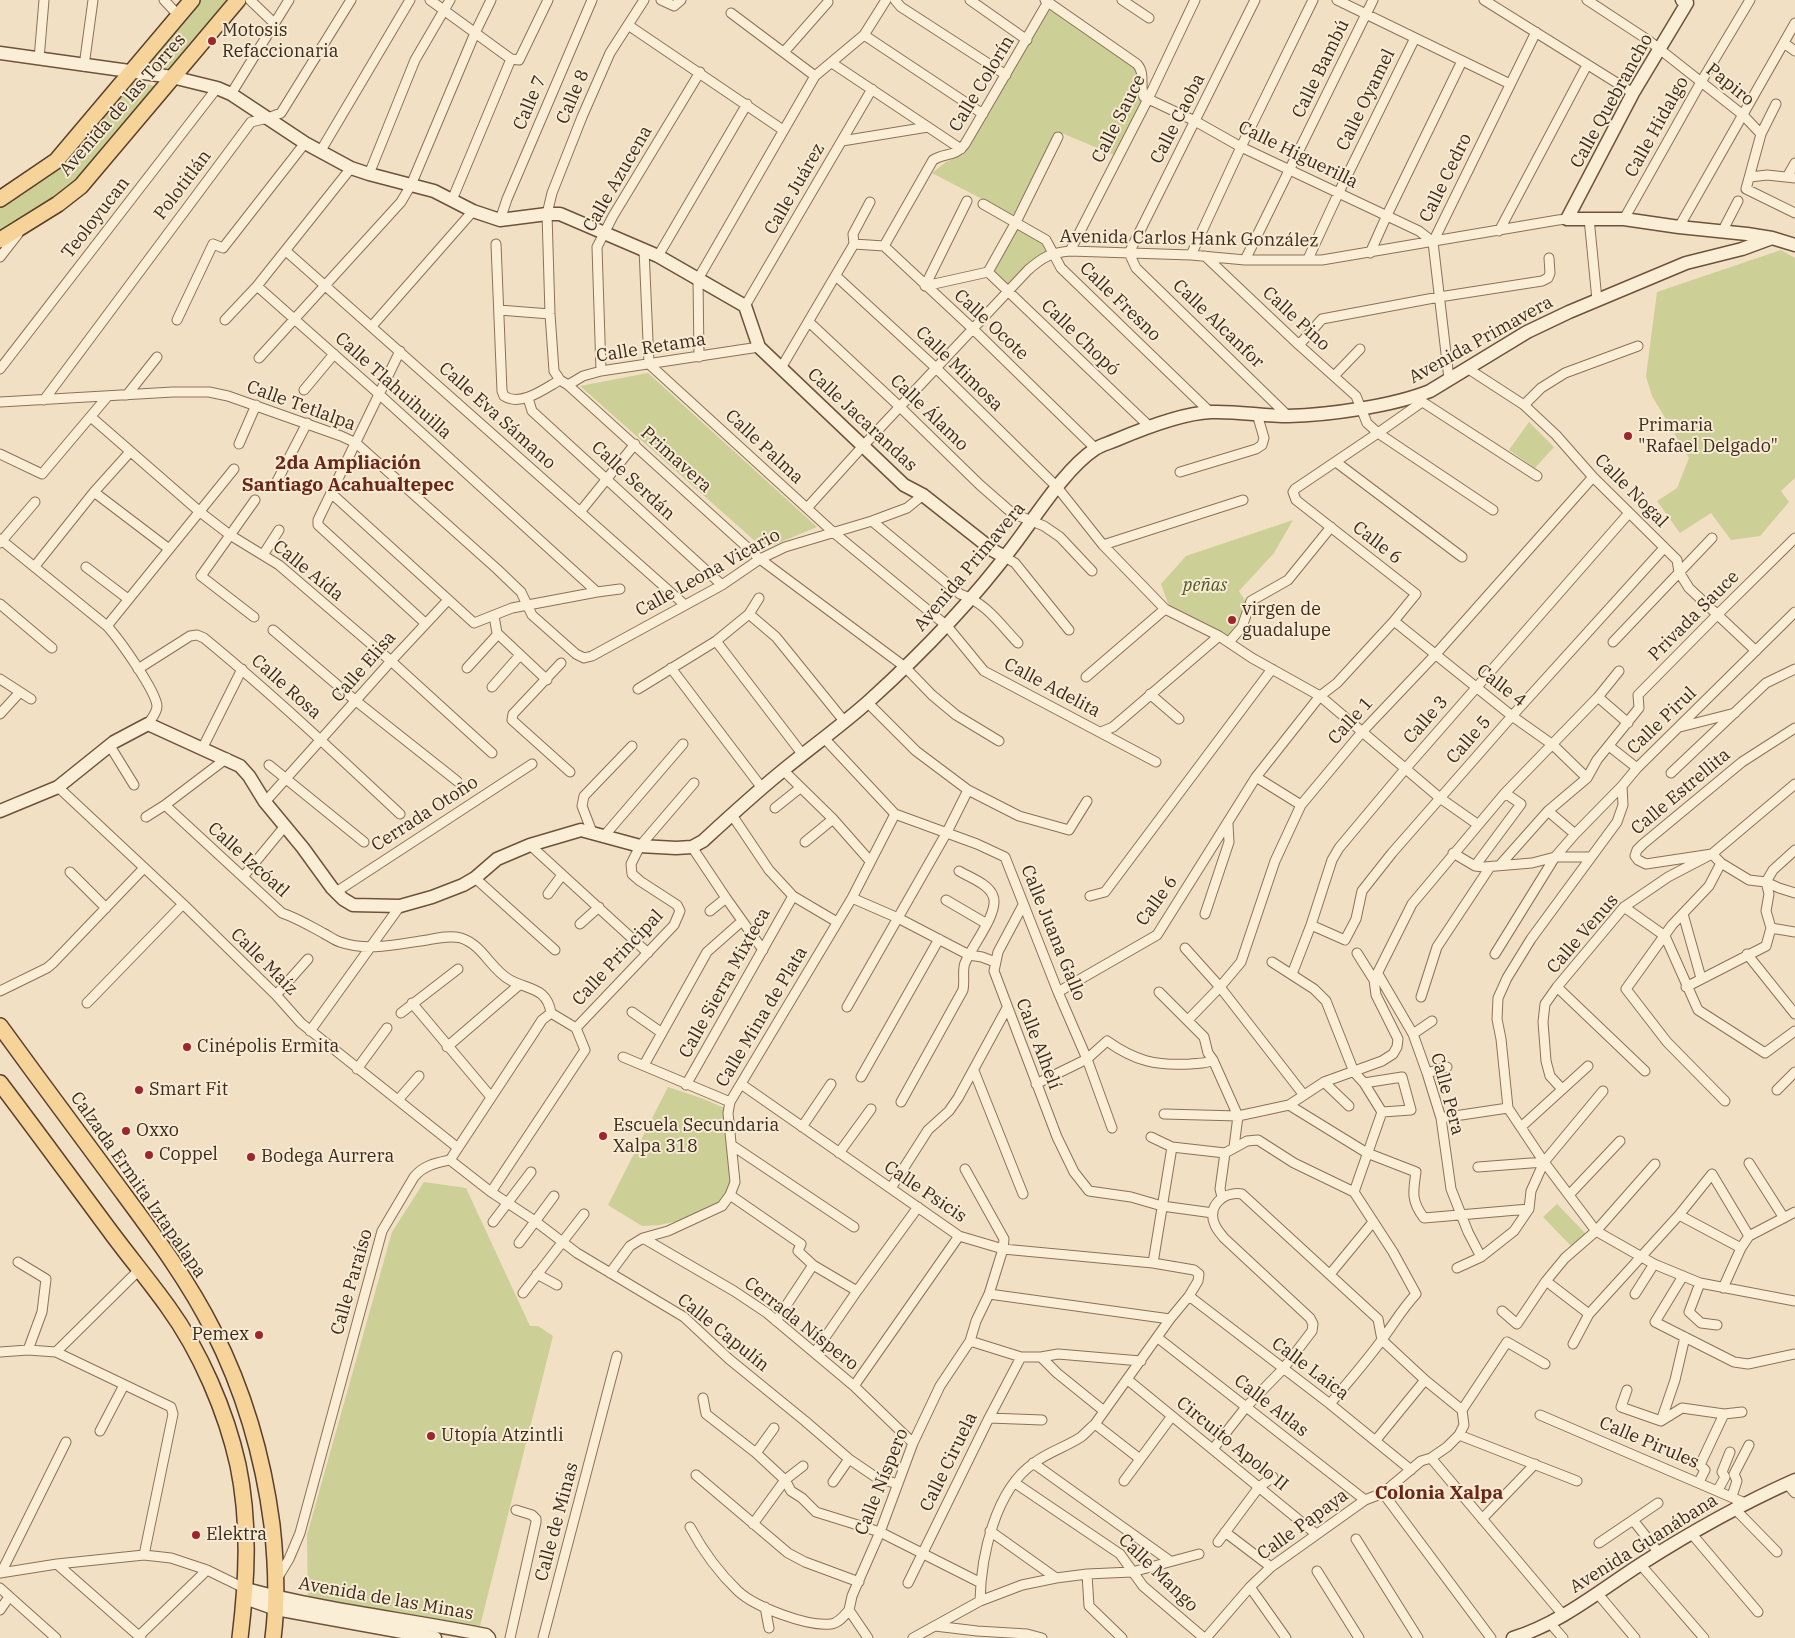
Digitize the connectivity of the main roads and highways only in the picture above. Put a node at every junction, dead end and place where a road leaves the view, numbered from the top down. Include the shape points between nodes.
1 (192, 0) edge
2 (238, 0) edge
3 (0, 200) edge
4 (0, 240) edge
5 (0, 1026) edge
6 (0, 1083) edge
7 (240, 1638) edge
8 (273, 1638) edge

1 - 3 main road, Avenida de las Torres via 56,161
2 - 4 main road, Avenida de las Torres via 81,186
5 - 8 main road, Calzada Ermita Iztapalapa via 167,1252 214,1331 228,1362 260,1457 269,1507 276,1581
6 - 7 main road via 168,1307 206,1374 226,1420 238,1466 244,1511 247,1562

